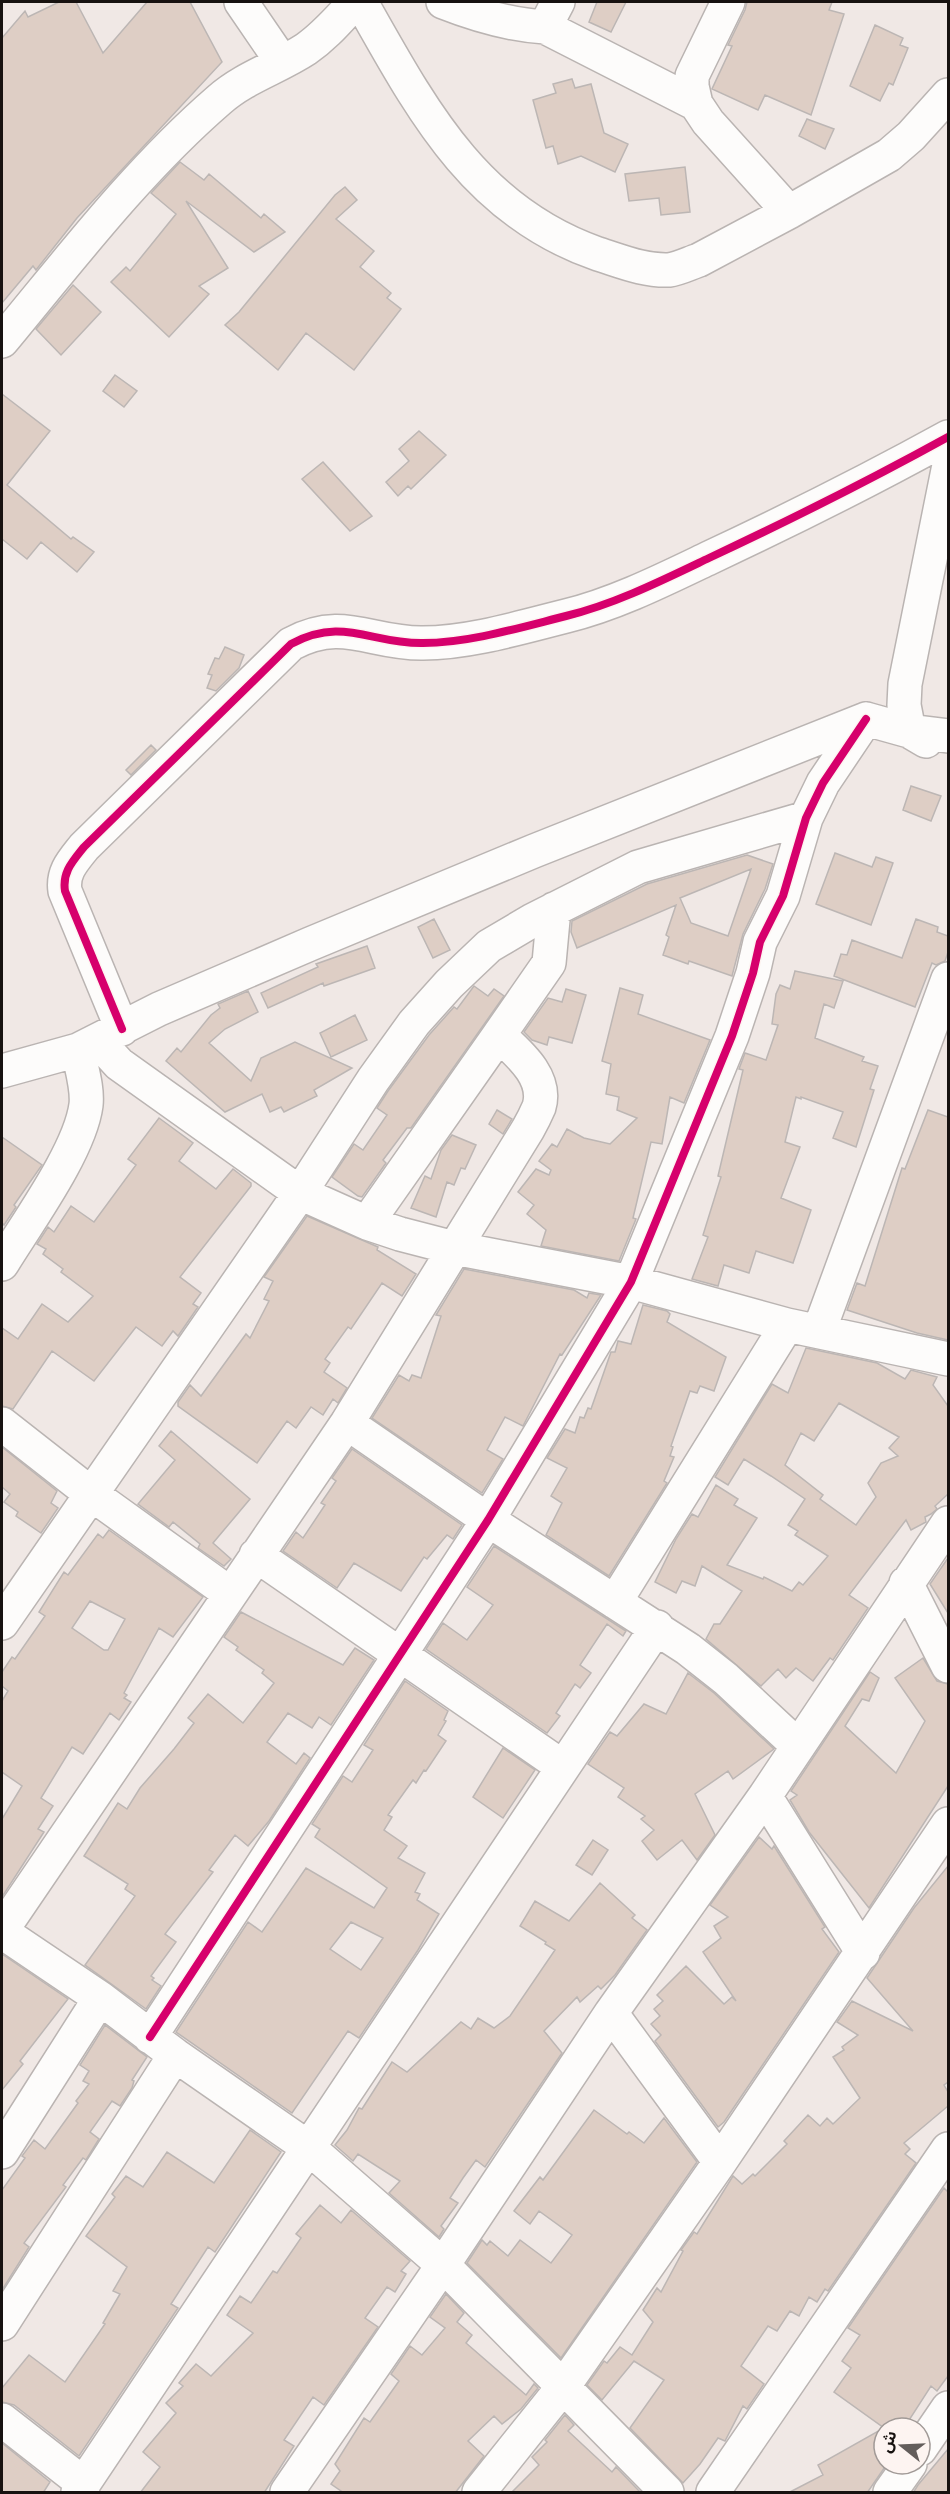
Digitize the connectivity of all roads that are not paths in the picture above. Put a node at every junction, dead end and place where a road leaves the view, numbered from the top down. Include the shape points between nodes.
1 (241, 2) edge
2 (355, 2) edge
3 (361, 2) edge
4 (443, 2) edge
5 (728, 2) edge
6 (551, 14) edge
7 (282, 62) junction
8 (947, 98) edge
9 (696, 104) junction
10 (789, 212) junction
11 (2, 341) edge
12 (948, 437) edge
13 (948, 470) edge
14 (866, 719) junction
15 (909, 731) junction
16 (948, 736) edge
17 (948, 752) edge
18 (806, 818) junction
19 (554, 909) junction
20 (948, 979) edge
21 (499, 1035) junction
22 (100, 1040) junction
23 (2, 1071) edge
24 (300, 1193) junction
25 (367, 1223) junction
26 (454, 1248) junction
27 (2, 1264) edge
28 (631, 1282) junction
29 (787, 1325) junction
30 (819, 1331) junction
31 (948, 1359) edge
32 (347, 1423) junction
33 (2, 1424) edge
34 (90, 1493) junction
35 (488, 1521) junction
36 (948, 1523) edge
37 (255, 1555) junction
38 (906, 1583) junction
39 (229, 1593) junction
40 (615, 1602) junction
41 (2, 1623) edge
42 (657, 1627) junction
43 (400, 1655) junction
44 (948, 1666) edge
45 (798, 1746) junction
46 (563, 1767) junction
47 (765, 1796) junction
48 (948, 1824) edge
49 (2, 1931) edge
50 (863, 1953) junction
51 (100, 1998) junction
52 (610, 2013) junction
53 (163, 2046) junction
54 (309, 2148) junction
55 (948, 2149) edge
56 (2, 2152) edge
57 (720, 2162) junction
58 (443, 2265) junction
59 (2, 2324) edge
60 (563, 2387) junction
61 (948, 2408) edge
62 (2, 2420) edge
63 (932, 2431) edge
64 (902, 2476) edge
65 (81, 2488) edge
66 (663, 2491) edge
67 (287, 2493) edge
68 (479, 2493) edge
69 (713, 2493) edge
70 (890, 2493) edge

1 - 7 street
2 - 7 street via 329,31
3 - 10 street via 417,100 463,163 486,188 557,237 646,269 670,270 699,260
4 - 6 street via 517,25
5 - 9 street via 692,76
6 - 9 street
7 - 11 street via 238,84 168,147 115,204
8 - 10 street via 889,155
9 - 10 street
12 - 22 street via 786,522 635,592 569,616 440,642 403,642 340,630 323,631 291,644 84,847 65,873 65,891
13 - 15 street via 905,684
14 - 15 street
14 - 18 street via 823,783
14 - 22 street via 235,976
15 - 16 street
15 - 17 street
18 - 19 street via 638,867
18 - 28 street via 783,896 760,942 738,1018
19 - 21 street via 549,963
19 - 24 street via 489,946 448,984 373,1080
20 - 30 street
21 - 25 street
21 - 26 street via 533,1071 539,1085 540,1105
22 - 23 street
22 - 24 street via 119,1064
22 - 27 street via 83,1119 56,1176
24 - 25 street
24 - 34 street
25 - 26 street
26 - 28 street
26 - 32 street
28 - 29 street
28 - 35 street
29 - 30 street
29 - 40 street
30 - 31 street
32 - 35 street
32 - 37 street
33 - 34 street
34 - 39 street
34 - 41 street
35 - 40 street
35 - 43 street
36 - 38 street
37 - 39 street
37 - 43 street
38 - 44 street
38 - 45 street
39 - 49 street
40 - 42 street
42 - 45 street via 726,1679
42 - 46 street
43 - 46 street
43 - 53 street
45 - 47 street
46 - 54 street
47 - 50 street
47 - 52 street
48 - 50 street
49 - 51 street
50 - 57 street
51 - 53 street
51 - 56 street
52 - 57 street
52 - 58 street
53 - 54 street
53 - 59 street
54 - 58 street
54 - 65 street
55 - 69 street
57 - 60 street
58 - 60 street
58 - 67 street
60 - 66 street
60 - 68 street
61 - 63 street
62 - 65 street
64 - 70 street

